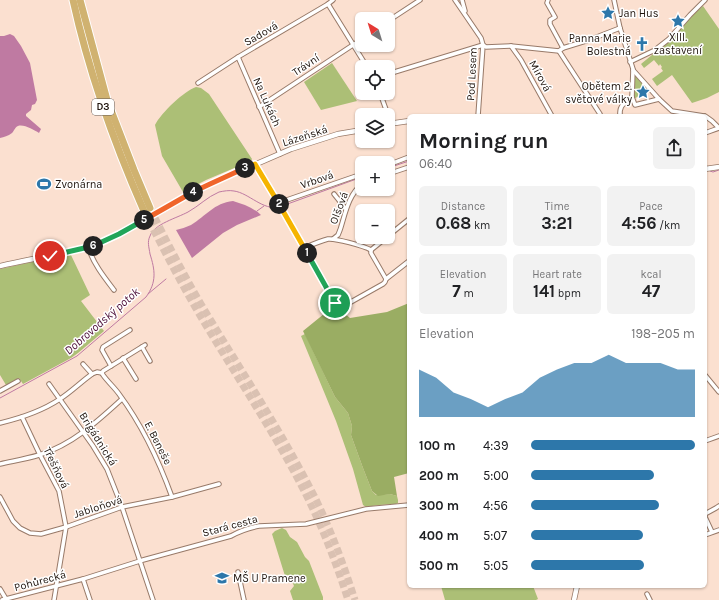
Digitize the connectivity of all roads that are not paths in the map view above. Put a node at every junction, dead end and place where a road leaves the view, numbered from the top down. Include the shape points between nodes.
1 (73, 0) edge
2 (80, 0) edge
3 (333, 0) edge
4 (420, 0) edge
5 (455, 0) edge
6 (462, 0) edge
7 (548, 0) edge
8 (614, 0) edge
9 (705, 0) edge
10 (328, 4) junction
11 (465, 14) junction
12 (395, 17) edge
13 (620, 28) junction
14 (353, 45) junction
15 (483, 45) junction
16 (511, 46) junction
17 (563, 48) junction
18 (559, 52) junction
19 (238, 58) junction
20 (363, 60) edge
21 (630, 62) junction
22 (633, 69) junction
23 (395, 72) edge
24 (198, 83) dead end
25 (632, 97) junction
26 (659, 99) junction
27 (259, 107) junction
28 (478, 114) edge
29 (551, 114) edge
30 (600, 114) dead end
31 (620, 114) edge
32 (691, 114) edge
33 (707, 118) edge
34 (407, 122) edge
35 (395, 123) edge
36 (719, 128) edge
37 (355, 131) edge
38 (707, 132) edge
39 (280, 154) junction
40 (407, 158) edge
41 (395, 162) edge
42 (255, 164) junction
43 (719, 167) edge
44 (407, 168) edge
45 (707, 169) edge
46 (395, 172) edge
47 (355, 176) edge
48 (355, 191) edge
49 (334, 194) dead end
50 (278, 203) junction
51 (346, 210) junction
52 (407, 221) edge
53 (395, 230) edge
54 (333, 239) junction
55 (378, 244) edge
56 (304, 248) junction
57 (89, 249) junction
58 (371, 250) junction
59 (407, 263) edge
60 (0, 266) edge
61 (386, 279) junction
62 (114, 290) dead end
63 (130, 330) dead end
64 (123, 358) junction
65 (150, 361) dead end
66 (83, 364) dead end
67 (111, 366) junction
68 (102, 373) junction
69 (92, 374) junction
70 (707, 377) edge
71 (136, 379) dead end
72 (18, 382) dead end
73 (49, 384) dead end
74 (0, 391) edge
75 (719, 392) edge
76 (122, 398) junction
77 (60, 399) junction
78 (22, 417) junction
79 (0, 423) edge
80 (84, 432) junction
81 (719, 436) edge
82 (707, 439) edge
83 (40, 455) junction
84 (0, 464) edge
85 (219, 484) dead end
86 (0, 497) edge
87 (172, 497) junction
88 (407, 505) edge
89 (719, 506) edge
90 (122, 507) junction
91 (707, 514) edge
92 (707, 520) edge
93 (66, 527) junction
94 (719, 530) edge
95 (712, 532) junction
96 (707, 534) edge
97 (140, 561) junction
98 (238, 572) dead end
99 (83, 579) junction
100 (56, 586) junction
101 (0, 588) edge
102 (577, 588) edge
103 (648, 594) dead end
104 (4, 599) edge
105 (54, 600) edge
106 (90, 600) edge
107 (153, 600) edge
108 (244, 600) edge
109 (574, 600) edge
110 (648, 600) edge

1 - 2 highway, D3 via 85,50 119,152 147,209 107,100
3 - 10 street, Sadová
4 - 12 street
5 - 11 street, Pod Lesem
6 - 11 street, Pod Lesem
7 - 17 street via 547,3 555,17 550,20 550,24
8 - 13 street
9 - 21 street via 669,39 655,50
10 - 14 street
10 - 19 street, Sadová
11 - 15 street, Pod Lesem
13 - 17 street
13 - 21 street
14 - 20 street
14 - 27 street, Trávní
15 - 16 street
15 - 23 street
15 - 28 street, Pod Lesem
16 - 18 street
16 - 29 street, Mírová
17 - 18 street
18 - 30 street
19 - 24 street, Sadová
19 - 27 street, Na Lukách
21 - 22 street
22 - 25 street
22 - 26 street
25 - 26 street via 635,105
25 - 31 street via 620,107
26 - 32 street via 672,111
27 - 39 street, Na Lukách
33 - 36 street
34 - 35 street
36 - 38 street
37 - 39 street, Lázeňská via 338,134
39 - 42 street, Lázeňská
40 - 41 street
42 - 50 street
42 - 57 street, Lázeňská via 197,189 126,231
43 - 45 street
44 - 46 street
47 - 50 street, Vrbová
48 - 51 street, Olšová
49 - 51 street
50 - 56 street
51 - 54 street, Olšová via 338,235
52 - 53 street
54 - 56 street via 326,239
54 - 58 street
55 - 58 street
56 - 61 street via 338,306 342,307 382,284
57 - 60 street, Lázeňská
57 - 62 street via 100,271
58 - 61 street
59 - 61 street
63 - 67 street via 103,347 102,350
64 - 65 street via 143,346
64 - 67 street
64 - 71 street
66 - 69 street
67 - 68 street
68 - 69 street
68 - 76 street, E. Beneše
69 - 77 street
70 - 75 street
72 - 74 street
73 - 77 street, Brigádnická
76 - 80 street
76 - 87 street, E. Beneše via 150,444
77 - 78 street
77 - 80 street, Brigádnická
78 - 79 street
78 - 83 street, Třešňová
80 - 83 street
80 - 90 street, Brigádnická via 107,468
81 - 82 street
83 - 84 street
83 - 93 street, Třešňová via 59,491
85 - 87 street, Jabloňová
86 - 93 street, Jabloňová via 13,521 25,531 41,534
87 - 90 street, Jabloňová
88 - 97 street, Stará cesta via 366,509 306,524 252,527 231,536
89 - 91 street
90 - 93 street, Jabloňová
90 - 97 street, Brigádnická
92 - 95 street
93 - 100 street, Třešňová
94 - 95 street
95 - 96 street
97 - 99 street, Stará cesta
97 - 107 street, Brigádnická
98 - 108 street
99 - 100 street, Pohůrecká
99 - 106 street
100 - 104 street, Pohůrecká
100 - 105 street, Třešňová
101 - 104 street
102 - 109 street
103 - 110 street

